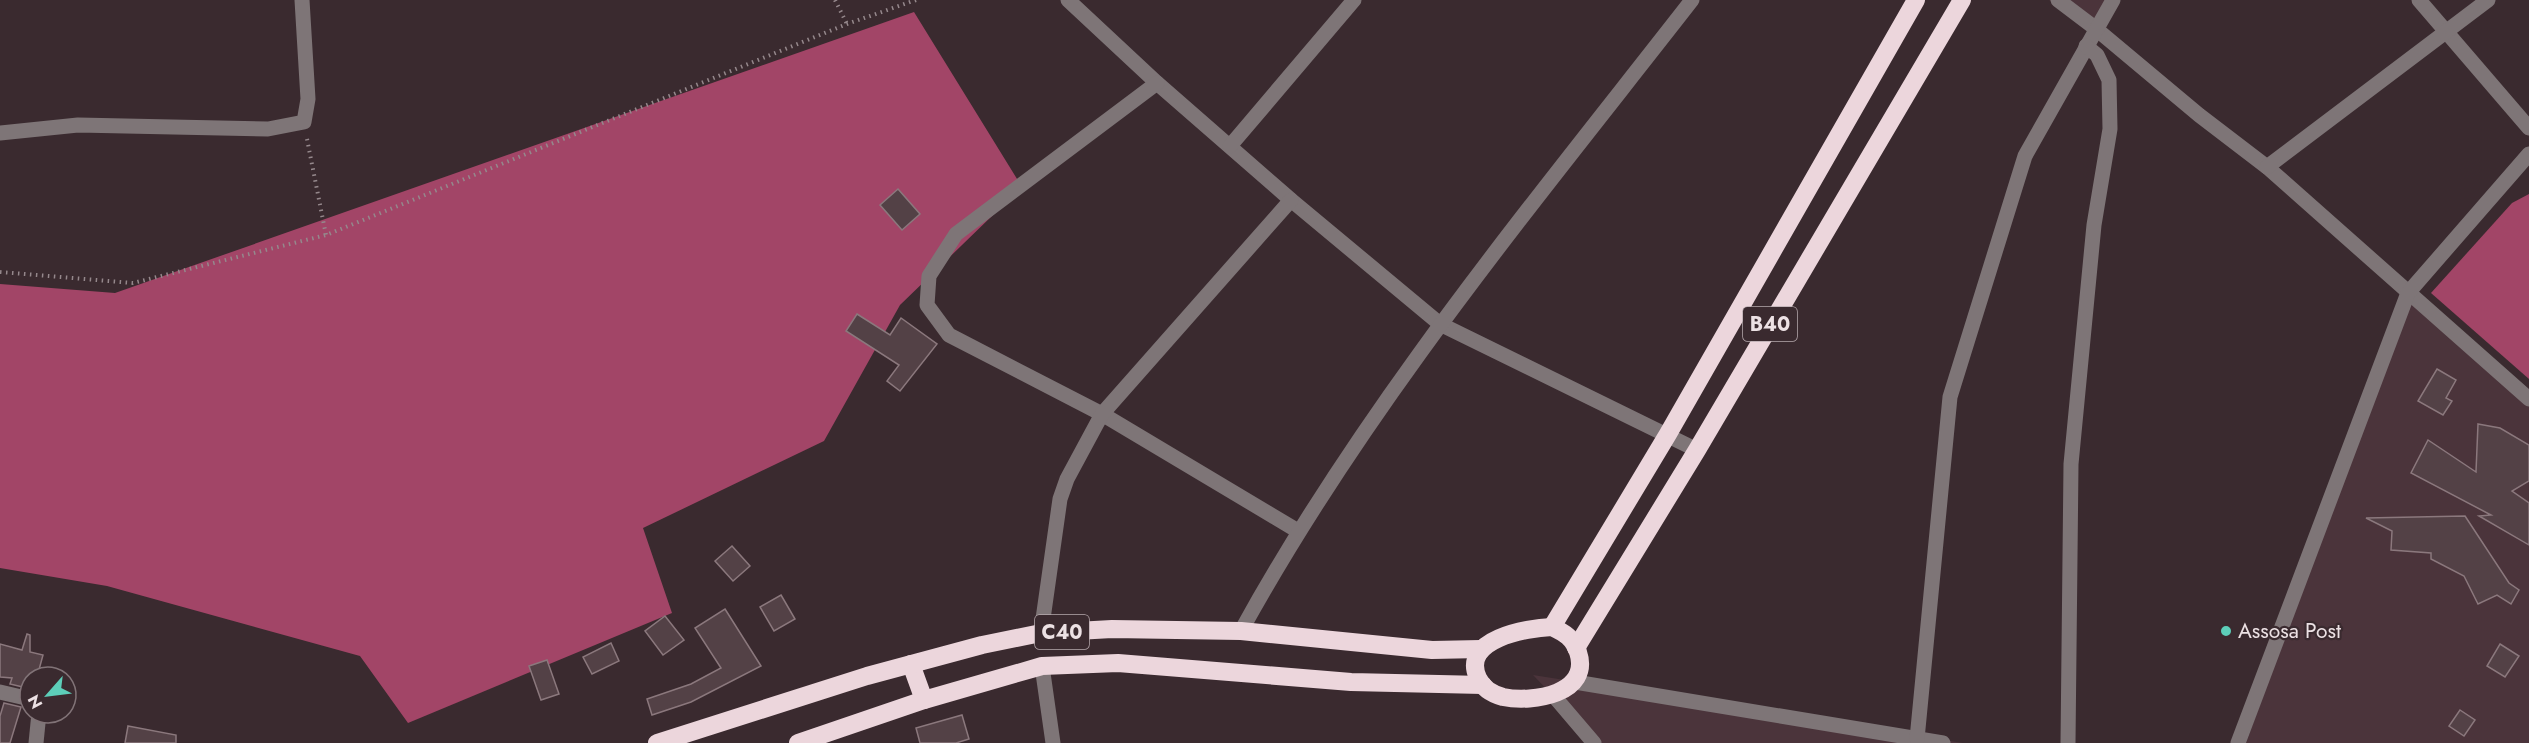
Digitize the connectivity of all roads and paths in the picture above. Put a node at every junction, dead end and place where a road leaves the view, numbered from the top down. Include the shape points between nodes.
1 (302, 0) edge
2 (835, 0) edge
3 (916, 0) edge
4 (1068, 0) edge
5 (1354, 0) edge
6 (1692, 0) edge
7 (1916, 0) edge
8 (1962, 0) edge
9 (2058, 0) edge
10 (2113, 0) edge
11 (2419, 0) edge
12 (2488, 0) edge
13 (847, 24) junction
14 (2096, 28) junction
15 (2445, 31) junction
16 (2086, 46) junction
17 (1157, 83) junction
18 (304, 122) junction
19 (2529, 128) edge
20 (0, 133) edge
21 (1230, 146) junction
22 (2529, 154) edge
23 (2266, 167) junction
24 (1291, 200) junction
25 (326, 235) junction
26 (0, 272) edge
27 (2408, 293) junction
28 (1440, 324) junction
29 (2529, 399) edge
30 (1102, 414) junction
31 (1668, 434) junction
32 (1697, 450) junction
33 (1298, 531) junction
34 (1552, 627) junction
35 (1241, 631) junction
36 (1041, 633) junction
37 (1576, 648) junction
38 (1481, 649) junction
39 (911, 664) junction
40 (1042, 666) junction
41 (1575, 682) junction
42 (1482, 685) junction
43 (0, 692) edge
44 (1553, 694) junction
45 (18, 696) edge
46 (924, 700) junction
47 (38, 725) edge
48 (1917, 739) junction
49 (36, 743) edge
50 (657, 743) edge
51 (798, 743) edge
52 (1053, 743) edge
53 (1594, 743) edge
54 (1943, 743) edge
55 (2068, 743) edge
56 (2238, 743) edge

1 - 18 street via 308,99
2 - 13 path
3 - 13 path
4 - 17 street
5 - 21 street
6 - 28 street
7 - 31 highway, B40
8 - 32 highway, B40
9 - 14 street
10 - 14 street
11 - 15 street
12 - 15 street
13 - 25 path
14 - 16 street
14 - 23 street
15 - 19 street
15 - 23 street
16 - 48 street via 2025,156 1950,397
16 - 55 street via 2097,55 2109,80 2110,129 2094,225 2071,464
17 - 21 street
17 - 30 street via 956,234 930,276 927,305 949,335
18 - 20 street via 268,129 78,125
18 - 25 path
21 - 24 street
22 - 27 street
23 - 27 street
24 - 28 street
24 - 30 street
25 - 26 path via 133,283
27 - 29 street
27 - 56 street
28 - 31 street
28 - 33 street
30 - 33 street
30 - 36 street via 1060,499
31 - 32 street
31 - 34 highway, B40
32 - 37 highway, B40
33 - 35 street
34 - 37 highway via 1564,632
34 - 38 highway via 1514,633
35 - 36 highway, C40 via 1112,629
35 - 38 highway, C40 via 1432,650
36 - 39 highway, C40
37 - 41 highway via 1580,671
38 - 42 highway via 1475,667
39 - 46 highway
39 - 50 highway, C40
40 - 42 highway, C40 via 1118,663 1351,682
40 - 46 highway, C40
40 - 52 street
41 - 44 highway
41 - 48 street
42 - 44 highway via 1490,693 1504,697
43 - 45 street
44 - 53 street
46 - 51 highway, C40
47 - 49 street
48 - 54 street

